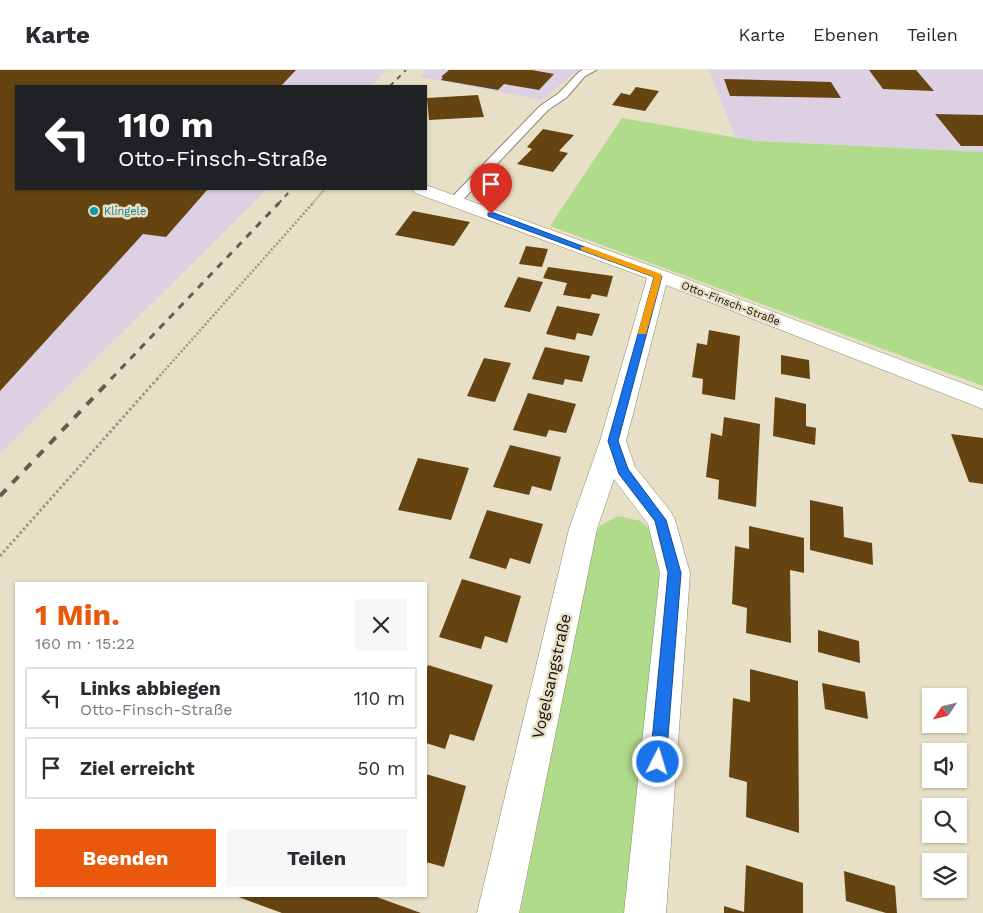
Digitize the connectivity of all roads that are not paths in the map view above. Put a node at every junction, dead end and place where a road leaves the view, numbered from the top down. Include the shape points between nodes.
1 (591, 70) edge
2 (424, 190) edge
3 (455, 201) junction
4 (658, 276) junction
5 (983, 400) edge
6 (613, 441) junction
7 (498, 913) edge
8 (645, 913) edge

1 - 3 lane via 582,74 563,95 544,108
2 - 3 street, Otto-Finsch-Straße
3 - 4 street, Otto-Finsch-Straße
4 - 5 street, Otto-Finsch-Straße
4 - 6 street, Vogelsangstraße
6 - 7 street, Vogelsangstraße via 583,530
6 - 8 street via 623,471 660,520 675,573

